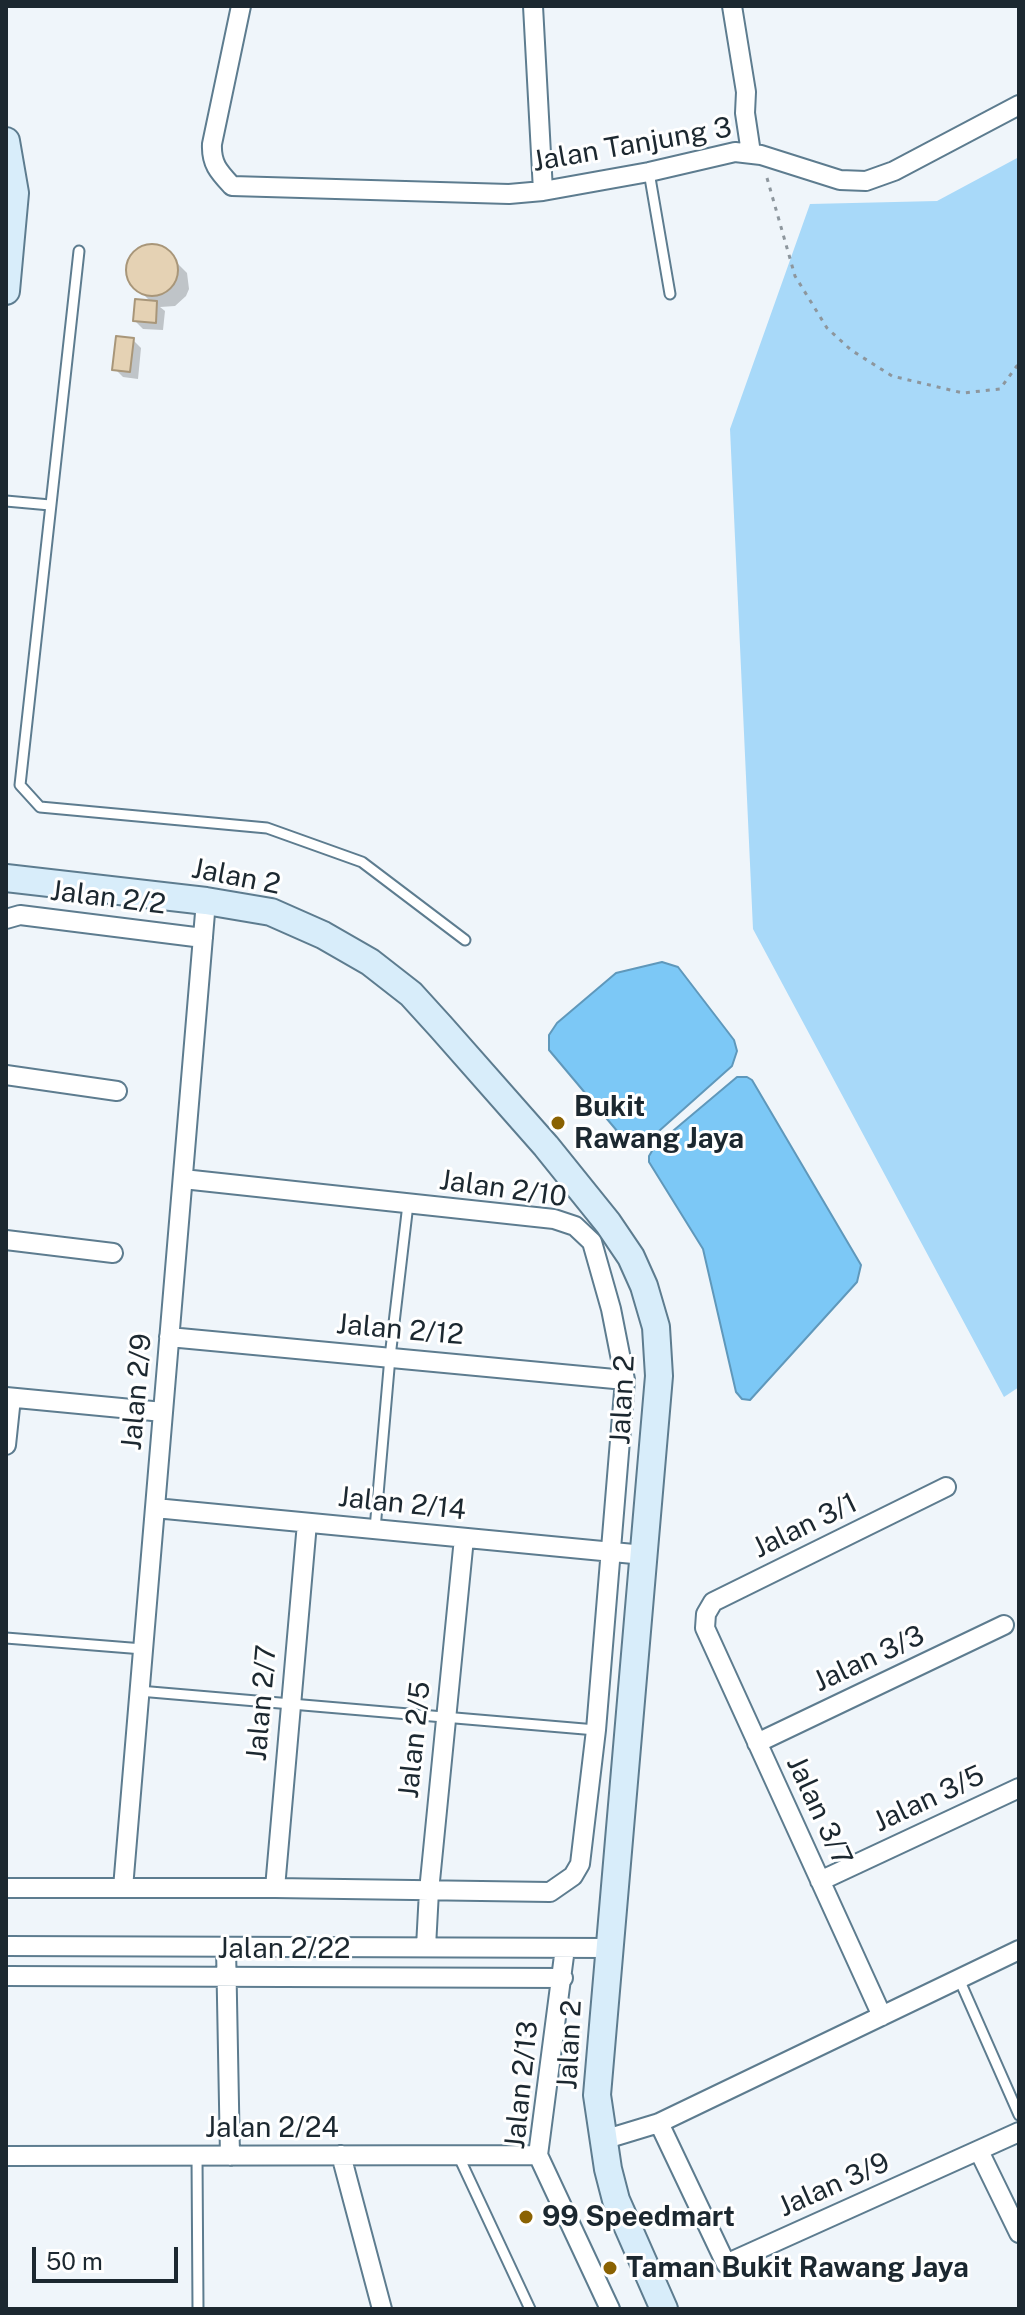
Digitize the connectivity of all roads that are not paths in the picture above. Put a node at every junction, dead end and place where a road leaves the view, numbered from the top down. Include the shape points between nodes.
1 (241, 6) edge
2 (533, 6) edge
3 (732, 6) edge
4 (1019, 105) edge
5 (6, 141) edge
6 (756, 154) junction
7 (649, 172) junction
8 (543, 191) junction
9 (9, 250) edge
10 (79, 251) dead end
11 (6, 291) edge
12 (670, 294) dead end
13 (6, 501) edge
14 (50, 505) junction
15 (6, 878) edge
16 (206, 901) junction
17 (6, 919) edge
18 (203, 938) junction
19 (465, 940) dead end
20 (6, 1075) edge
21 (117, 1091) dead end
22 (183, 1179) junction
23 (408, 1204) junction
24 (6, 1240) edge
25 (113, 1253) dead end
26 (169, 1337) junction
27 (390, 1357) junction
28 (625, 1380) junction
29 (8, 1398) edge
30 (163, 1412) junction
31 (6, 1445) edge
32 (946, 1487) dead end
33 (155, 1508) junction
34 (307, 1523) junction
35 (375, 1529) junction
36 (464, 1538) junction
37 (610, 1552) junction
38 (644, 1555) junction
39 (1004, 1625) dead end
40 (705, 1628) joint
41 (6, 1638) edge
42 (143, 1649) junction
43 (139, 1691) junction
44 (290, 1705) junction
45 (446, 1718) junction
46 (596, 1730) junction
47 (757, 1743) junction
48 (1019, 1788) edge
49 (820, 1881) junction
50 (6, 1888) edge
51 (123, 1888) junction
52 (275, 1888) junction
53 (429, 1891) junction
54 (6, 1946) edge
55 (226, 1947) junction
56 (426, 1947) junction
57 (565, 1948) junction
58 (609, 1948) junction
59 (1019, 1950) edge
60 (6, 1976) edge
61 (227, 1977) junction
62 (563, 1978) junction
63 (959, 1979) junction
64 (882, 2016) junction
65 (1019, 2115) edge
66 (659, 2123) junction
67 (1019, 2132) edge
68 (603, 2140) junction
69 (979, 2151) junction
70 (341, 2155) junction
71 (458, 2155) junction
72 (538, 2155) junction
73 (6, 2156) edge
74 (197, 2156) junction
75 (230, 2156) junction
76 (1019, 2233) edge
77 (198, 2309) edge
78 (382, 2309) edge
79 (530, 2309) edge
80 (610, 2309) edge
81 (664, 2309) edge

1 - 8 street, Jalan Tanjung 3 via 211,159 232,186
2 - 8 street
3 - 6 street via 745,113
4 - 6 street, Jalan Tanjung 3 via 866,181 840,180
5 - 9 street via 15,193
6 - 7 street, Jalan Tanjung 3 via 735,152
7 - 8 street, Jalan Tanjung 3
7 - 12 lane
9 - 11 street
10 - 14 lane
13 - 14 lane
14 - 19 lane via 20,785 40,807 267,828 362,862
15 - 16 street, Jalan 2
16 - 18 street, Jalan 2/9
16 - 38 street, Jalan 2 via 271,912 323,935 411,994 546,1146 631,1257 656,1327 659,1376
17 - 18 street, Jalan 2/2 via 20,915
18 - 22 street, Jalan 2/9
20 - 21 street
22 - 23 street, Jalan 2/10
22 - 26 street, Jalan 2/9
23 - 27 lane
23 - 28 street, Jalan 2/10 via 554,1219 585,1233 597,1257
24 - 25 street
26 - 27 street, Jalan 2/12
26 - 30 street, Jalan 2/9
27 - 28 street, Jalan 2/12
27 - 35 lane
28 - 37 street, Jalan 2/10
29 - 30 street
29 - 31 street
30 - 33 street, Jalan 2/9
32 - 40 street, Jalan 3/1 via 713,1602
33 - 34 street, Jalan 2/14
33 - 42 street, Jalan 2/9
34 - 35 street, Jalan 2/14
34 - 44 street, Jalan 2/7
35 - 36 street, Jalan 2/14
36 - 37 street, Jalan 2/14
36 - 45 street, Jalan 2/5
37 - 38 street, Jalan 2/14
37 - 46 street, Jalan 2/10
38 - 58 street, Jalan 2
39 - 47 street, Jalan 3/3
40 - 47 street, Jalan 3/7
41 - 42 lane
42 - 43 street, Jalan 2/9
43 - 44 lane
43 - 51 street, Jalan 2/9
44 - 45 lane
44 - 52 street, Jalan 2/7
45 - 46 lane
45 - 53 street, Jalan 2/5
46 - 53 street, Jalan 2/10 via 580,1864 573,1876 550,1892
47 - 49 street, Jalan 3/7
48 - 49 street, Jalan 3/5
49 - 64 street, Jalan 3/7
50 - 51 street, Jalan 2/10
51 - 52 street, Jalan 2/10
52 - 53 street, Jalan 2/10
53 - 56 street, Jalan 2/5
54 - 55 street
55 - 56 street
55 - 61 street
56 - 57 street
57 - 58 street
57 - 62 street, Jalan 2/13
58 - 68 street, Jalan 2 via 597,2095
59 - 63 street
60 - 61 street, Jalan 2/22
61 - 62 street, Jalan 2/22
61 - 75 street
62 - 72 street, Jalan 2/13
63 - 64 street
63 - 65 lane
64 - 66 street
66 - 68 street
66 - 69 street, Jalan 3/9 via 726,2264
67 - 69 street, Jalan 3/9
68 - 81 street, Jalan 2 via 616,2200
69 - 76 street
70 - 71 street, Jalan 2/24
70 - 75 street, Jalan 2/24
70 - 78 street
71 - 72 street, Jalan 2/24
71 - 79 lane
72 - 80 street, Jalan 2/13
73 - 74 street, Jalan 2/24
74 - 75 street, Jalan 2/24
74 - 77 lane

